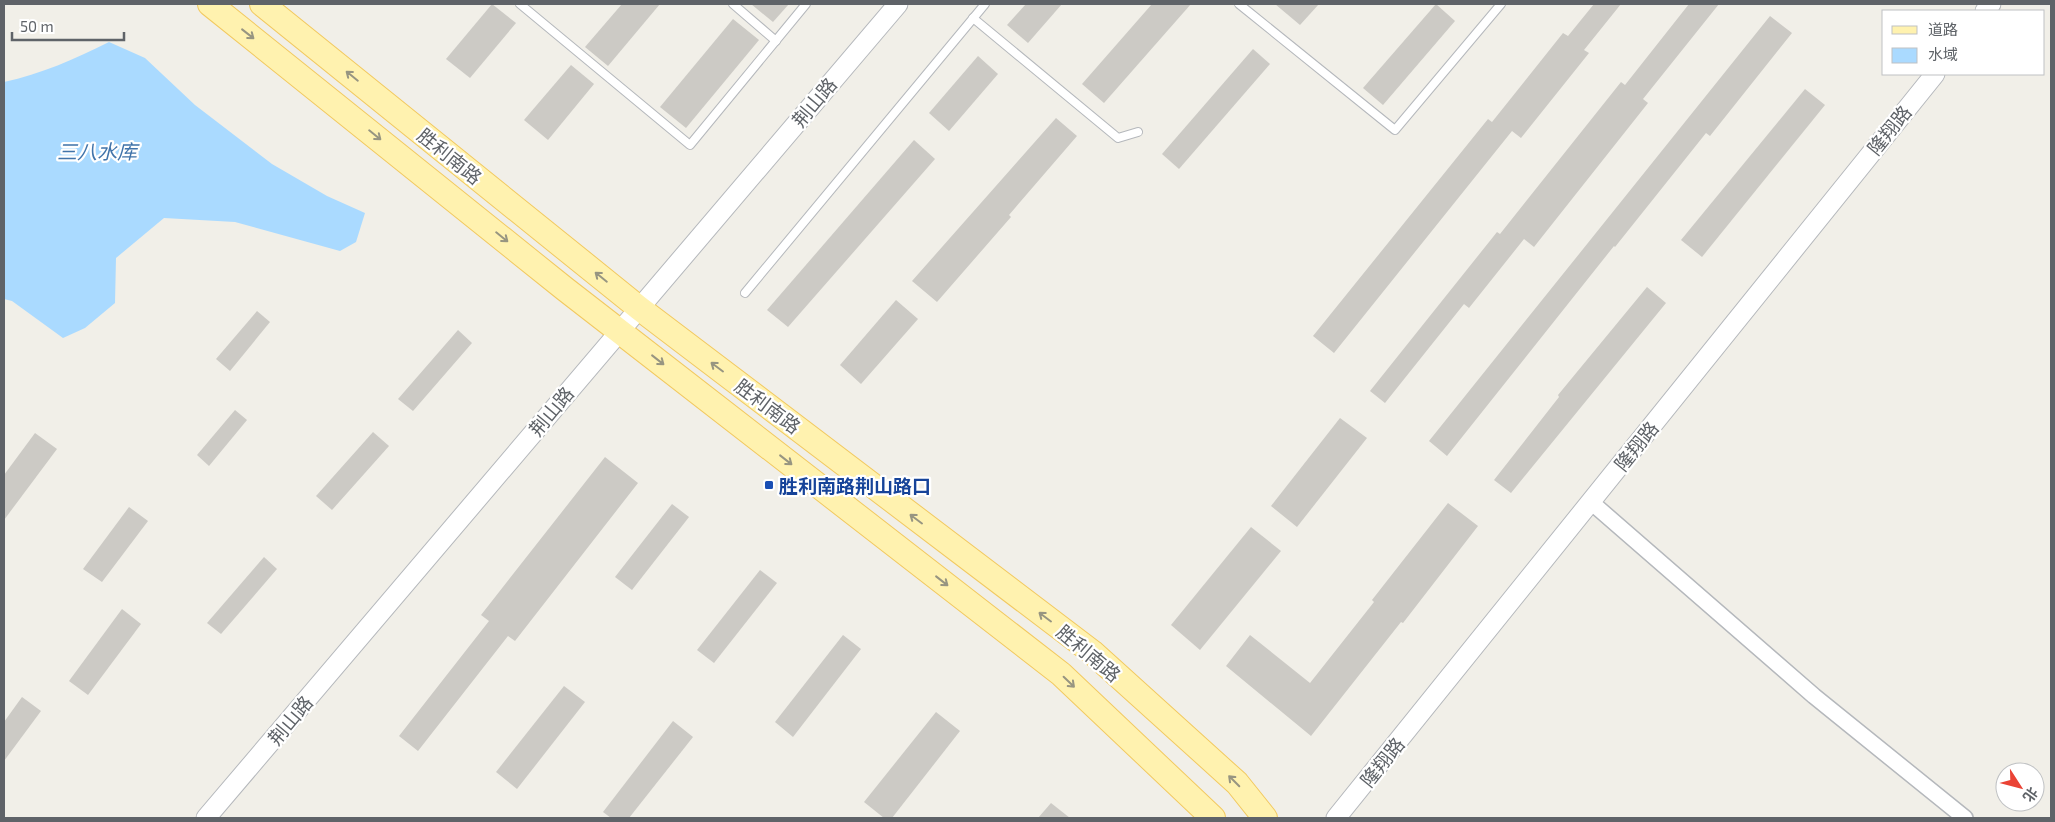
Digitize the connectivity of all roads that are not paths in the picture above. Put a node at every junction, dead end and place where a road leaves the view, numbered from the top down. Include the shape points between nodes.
1 (210, 4) edge
2 (262, 4) edge
3 (520, 4) edge
4 (733, 4) edge
5 (806, 4) edge
6 (898, 4) edge
7 (985, 4) edge
8 (1240, 4) edge
9 (1501, 4) edge
10 (974, 18) junction
11 (776, 41) junction
12 (1934, 75) edge
13 (1138, 132) dead end
14 (745, 293) dead end
15 (639, 308) junction
16 (619, 330) junction
17 (1591, 502) junction
18 (206, 818) edge
19 (1213, 818) edge
20 (1265, 818) edge
21 (1336, 818) edge
22 (1966, 818) edge

1 -> 16 main road, 胜利南路
15 -> 2 main road, 胜利南路
3 - 11 lane via 690,145
4 - 11 lane
5 - 11 lane
6 - 15 street, 荆山路
7 - 10 lane
8 - 9 lane via 1395,130
10 - 13 lane via 1118,138
10 - 14 lane
12 - 17 street, 隆翔路
15 - 16 street, 荆山路
20 -> 15 main road, 胜利南路 via 1237,783 1092,652
16 - 18 street, 荆山路
16 -> 19 main road, 胜利南路 via 1061,674
17 - 21 street, 隆翔路
17 - 22 street via 1814,696

